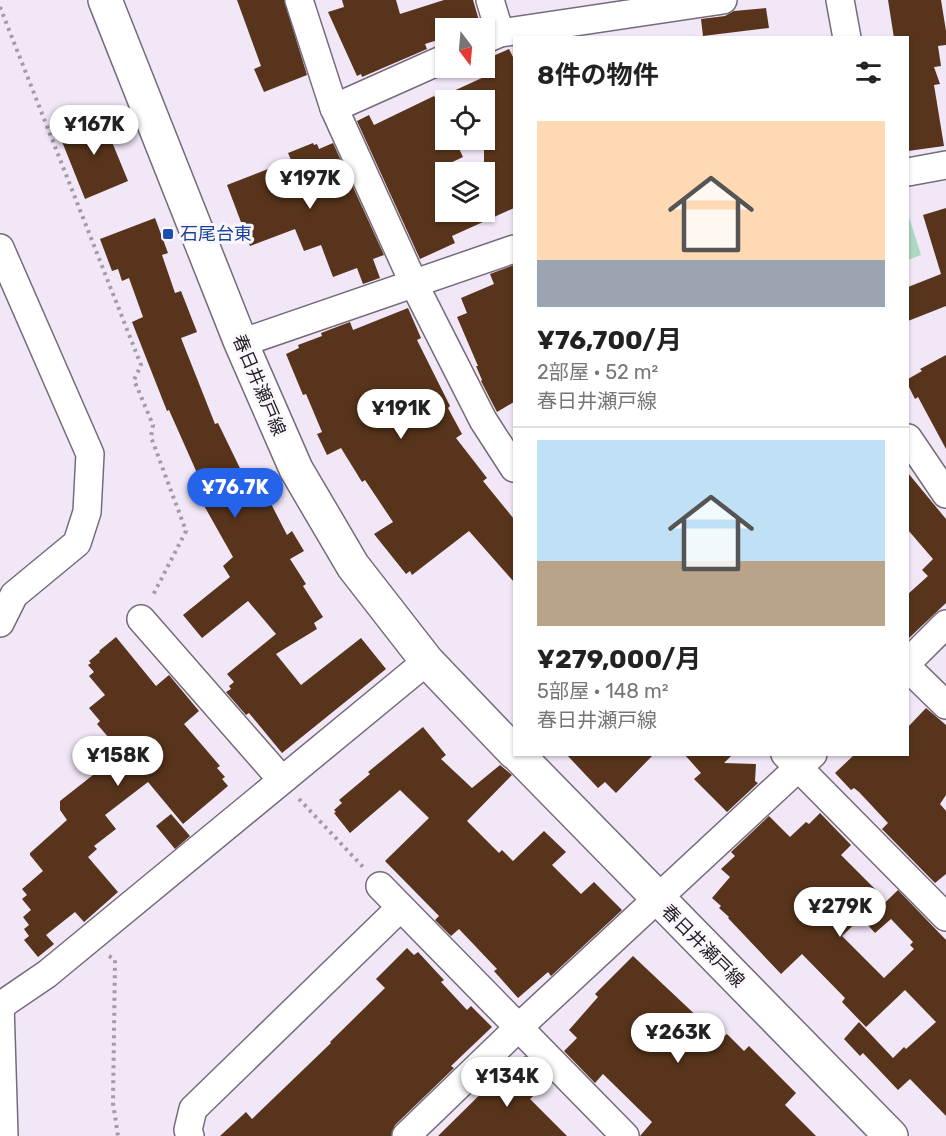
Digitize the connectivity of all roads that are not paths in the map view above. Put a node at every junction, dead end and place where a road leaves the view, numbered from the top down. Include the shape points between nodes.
1 (105, 0) edge
2 (299, 0) edge
3 (490, 0) edge
4 (723, 0) edge
5 (840, 0) edge
6 (665, 4) edge
7 (491, 18) edge
8 (495, 35) edge
9 (847, 36) edge
10 (435, 63) edge
11 (334, 108) junction
12 (946, 165) edge
13 (909, 172) edge
14 (0, 248) edge
15 (513, 249) edge
16 (414, 284) junction
17 (241, 343) junction
18 (909, 439) edge
19 (513, 466) edge
20 (946, 494) edge
21 (141, 619) road end
22 (0, 623) edge
23 (946, 624) edge
24 (426, 661) junction
25 (909, 661) edge
26 (909, 669) edge
27 (946, 705) edge
28 (513, 750) edge
29 (519, 756) edge
30 (799, 759) edge
31 (282, 780) junction
32 (380, 886) road end
33 (657, 899) junction
34 (400, 908) junction
35 (946, 917) edge
36 (0, 1005) edge
37 (518, 1028) junction
38 (1, 1103) edge
39 (4, 1136) edge
40 (190, 1136) edge
41 (406, 1136) edge
42 (625, 1136) edge
43 (891, 1136) edge

1 - 17 main road, 春日井瀬戸線
2 - 11 street
3 - 7 street
4 - 6 street
5 - 9 street
6 - 8 street
10 - 11 street
11 - 16 street
12 - 13 street
14 - 22 street via 90,454 87,512 77,543 14,595
15 - 16 street
16 - 17 street
16 - 19 street via 483,420
17 - 24 main road, 春日井瀬戸線 via 296,469 352,566
18 - 20 street
21 - 31 street
23 - 25 street
24 - 28 main road, 春日井瀬戸線
24 - 31 street
26 - 27 street
29 - 33 main road, 春日井瀬戸線
30 - 33 street
30 - 35 street
31 - 36 street via 47,974
32 - 34 street
33 - 37 street
33 - 43 main road, 春日井瀬戸線
34 - 37 street
34 - 40 street via 193,1108
36 - 38 street
37 - 41 street
37 - 42 street
38 - 39 street

